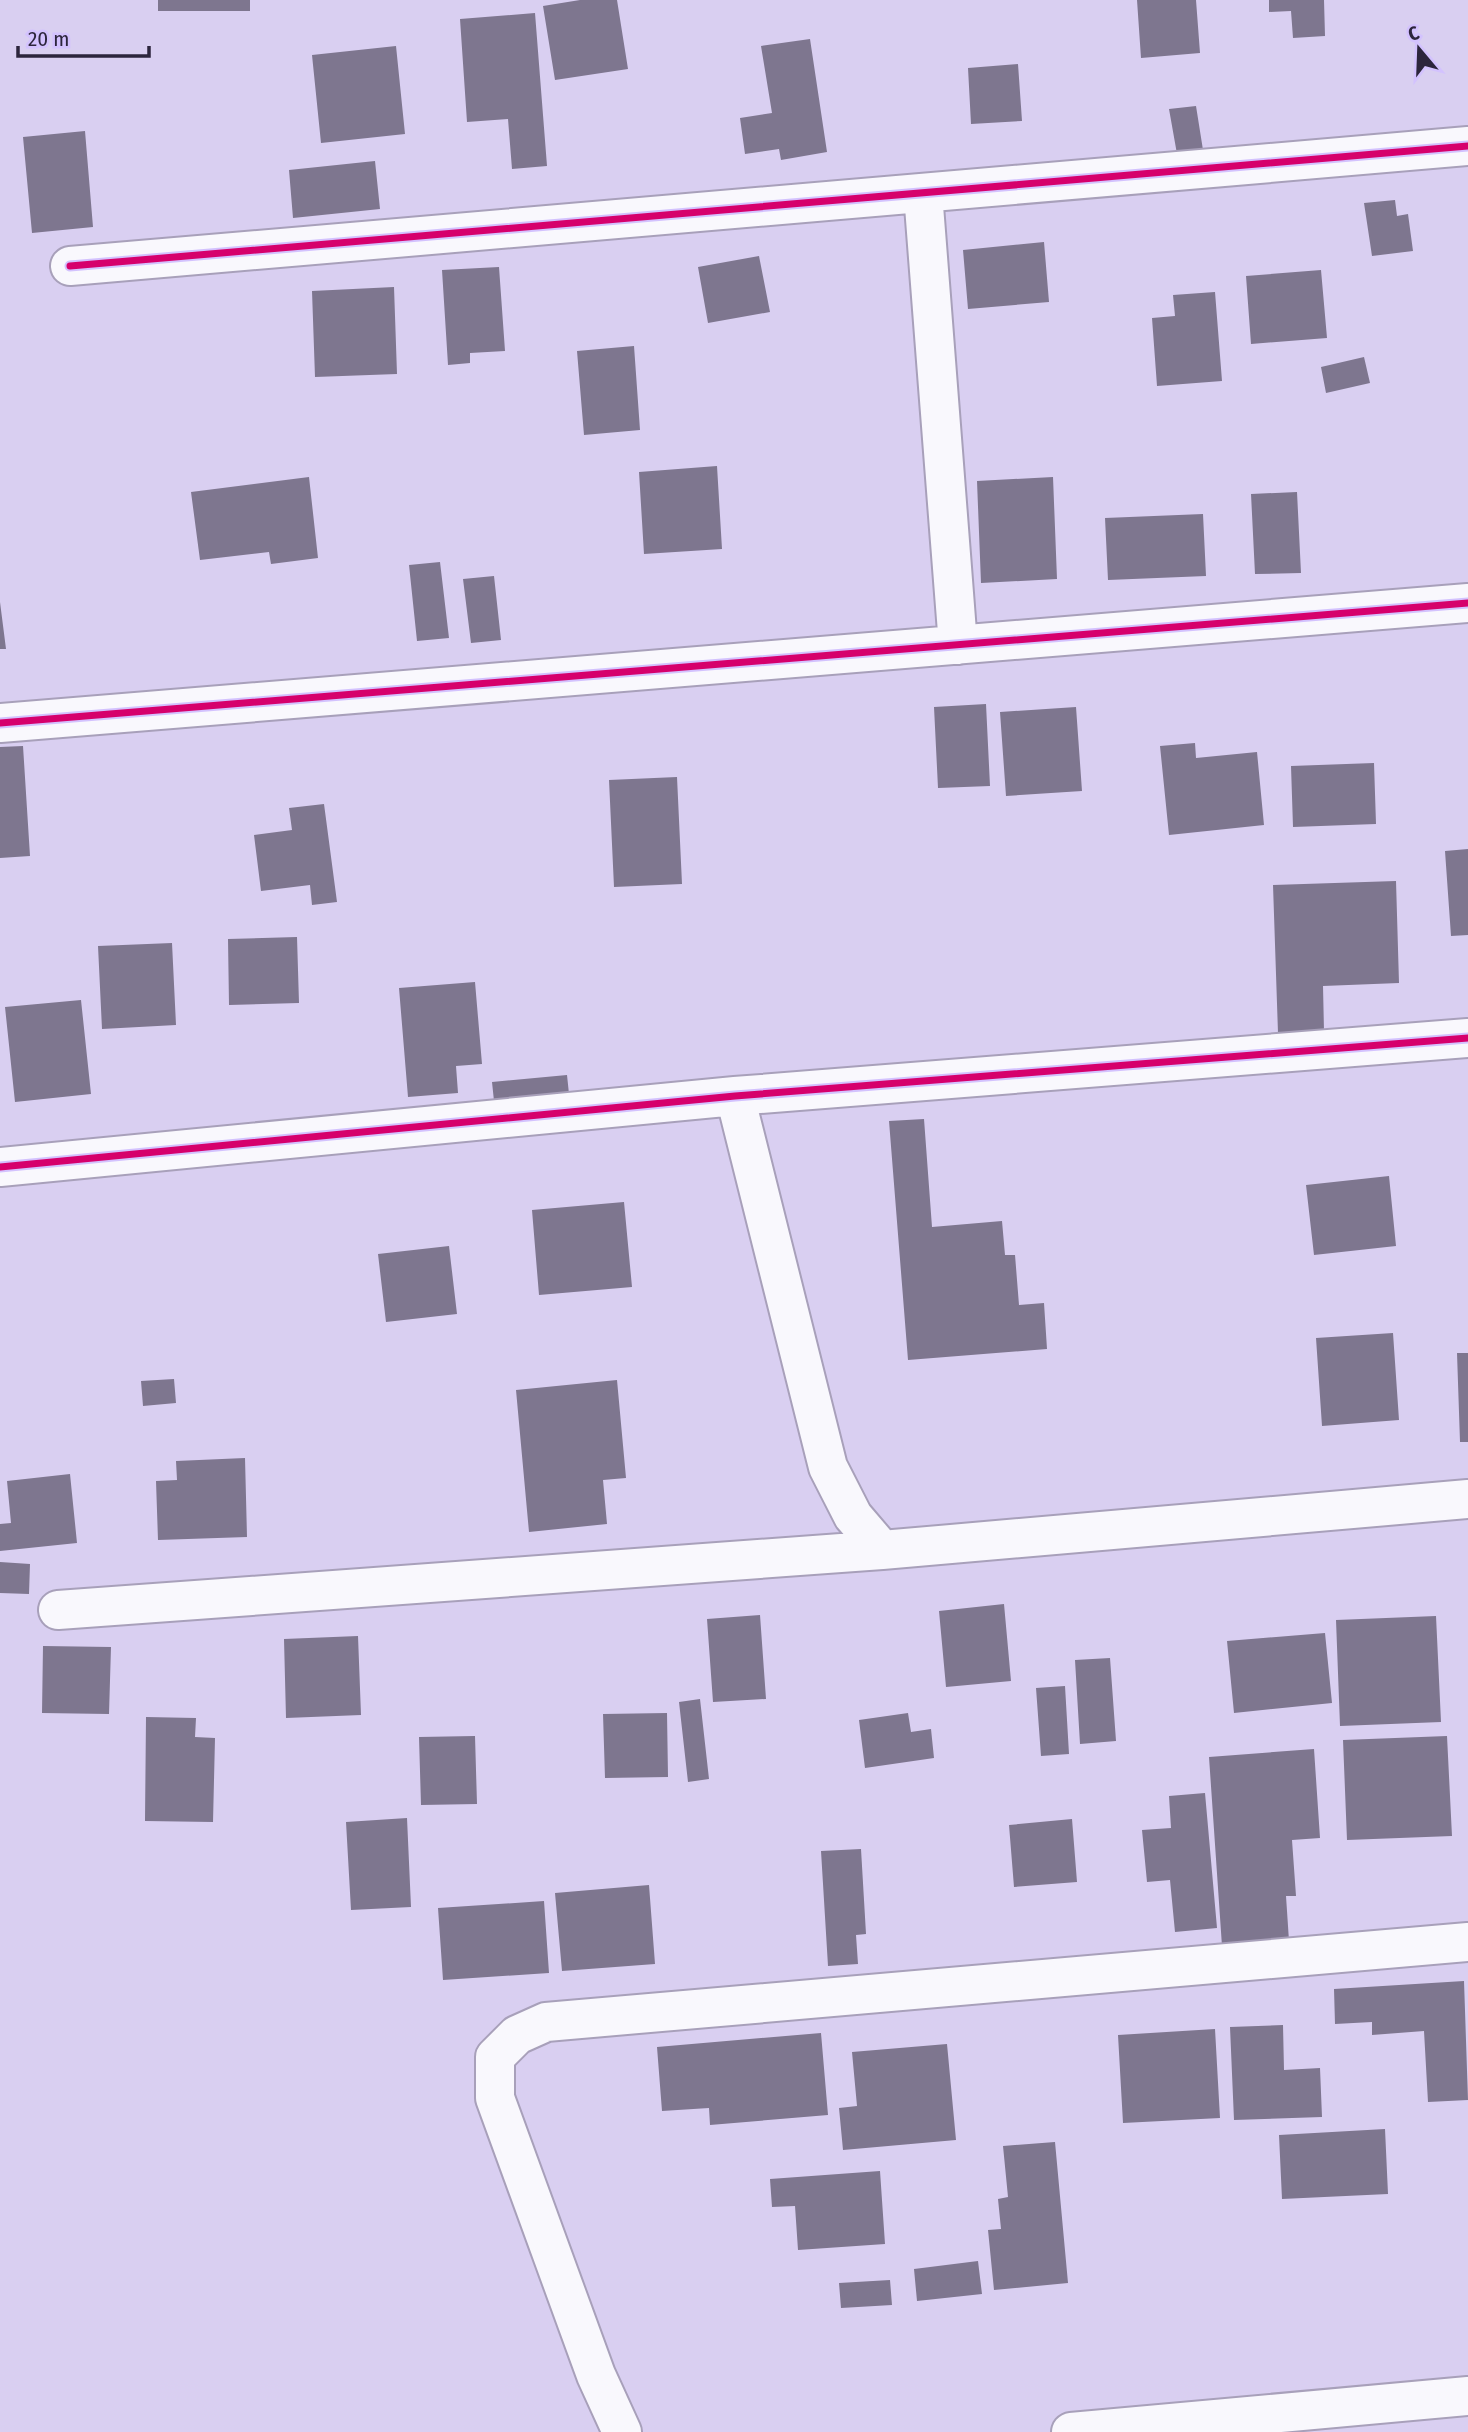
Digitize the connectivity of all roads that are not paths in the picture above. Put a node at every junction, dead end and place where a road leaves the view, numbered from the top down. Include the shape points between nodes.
1 (1468, 146) edge
2 (923, 193) junction
3 (70, 266) dead end
4 (1468, 603) edge
5 (958, 645) junction
6 (0, 723) edge
7 (1468, 1038) edge
8 (735, 1096) junction
9 (0, 1167) edge
10 (1468, 1499) edge
11 (882, 1550) junction
12 (58, 1610) dead end
13 (1468, 1942) edge
14 (1468, 2396) edge
15 (622, 2432) edge
16 (1071, 2432) edge

1 - 2 street
2 - 3 street
2 - 5 street
4 - 5 street
5 - 6 street
7 - 8 street
8 - 9 street
8 - 11 street via 828,1467 853,1516
10 - 11 street
11 - 12 street
13 - 15 street via 546,2022 517,2035 495,2057 495,2098 596,2375
14 - 16 street

